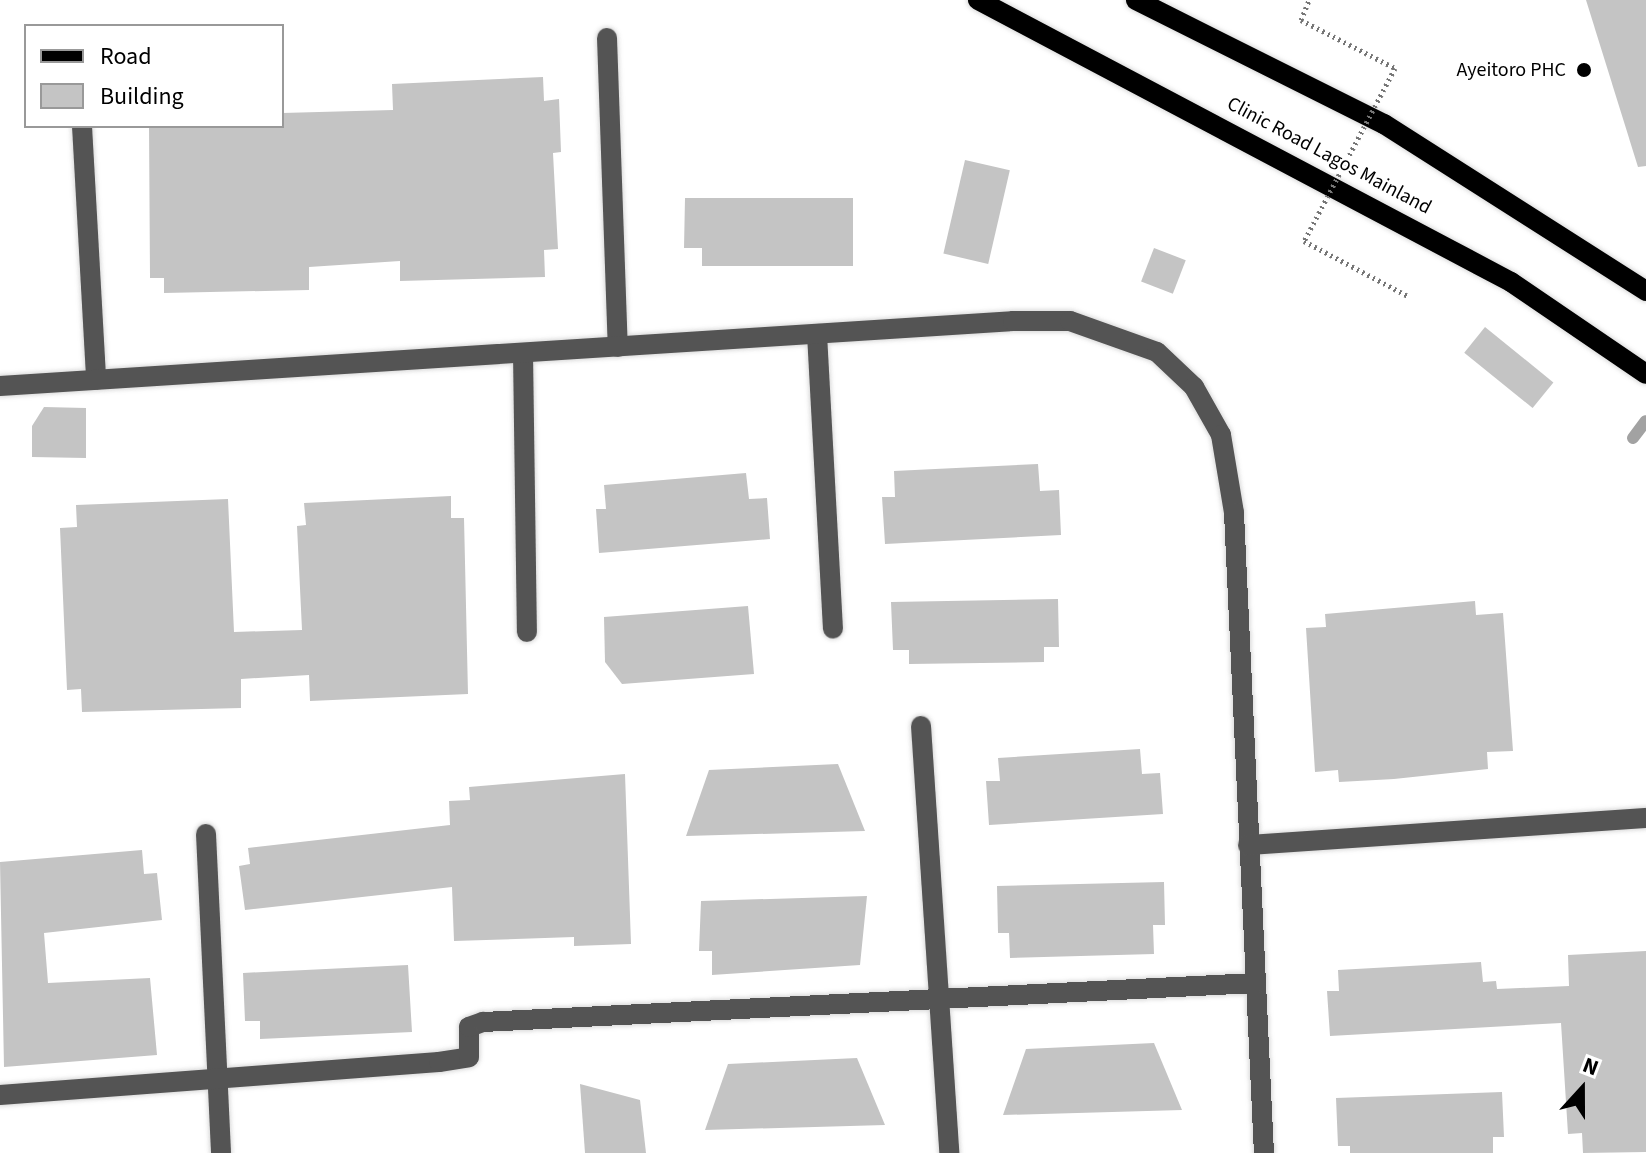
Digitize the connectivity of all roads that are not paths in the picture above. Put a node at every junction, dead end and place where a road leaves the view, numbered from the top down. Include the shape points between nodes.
1 (978, 0) edge
2 (1136, 0) edge
3 (607, 38) dead end
4 (82, 128) edge
5 (1646, 291) edge
6 (817, 334) junction
7 (618, 347) junction
8 (523, 353) junction
9 (1646, 374) edge
10 (96, 380) junction
11 (0, 386) edge
12 (833, 629) dead end
13 (527, 632) dead end
14 (921, 726) dead end
15 (1646, 818) edge
16 (206, 834) dead end
17 (1248, 845) junction
18 (1255, 983) junction
19 (942, 996) junction
20 (217, 1074) junction
21 (0, 1095) edge
22 (221, 1153) edge
23 (949, 1153) edge
24 (1264, 1153) edge

1 - 9 main road, Clinic Road Lagos Mainland via 1511,282
2 - 5 main road via 1384,124 1547,223
3 - 7 street
4 - 10 street
6 - 7 street
6 - 12 street
6 - 17 street via 1070,321 1157,352 1194,387 1221,435 1234,513
7 - 8 street
8 - 10 street
8 - 13 street
10 - 11 street
14 - 19 street
15 - 17 street
16 - 20 street
17 - 18 street
18 - 19 street
18 - 24 street
19 - 20 street via 483,1022 469,1027 469,1057
19 - 23 street
20 - 21 street
20 - 22 street

